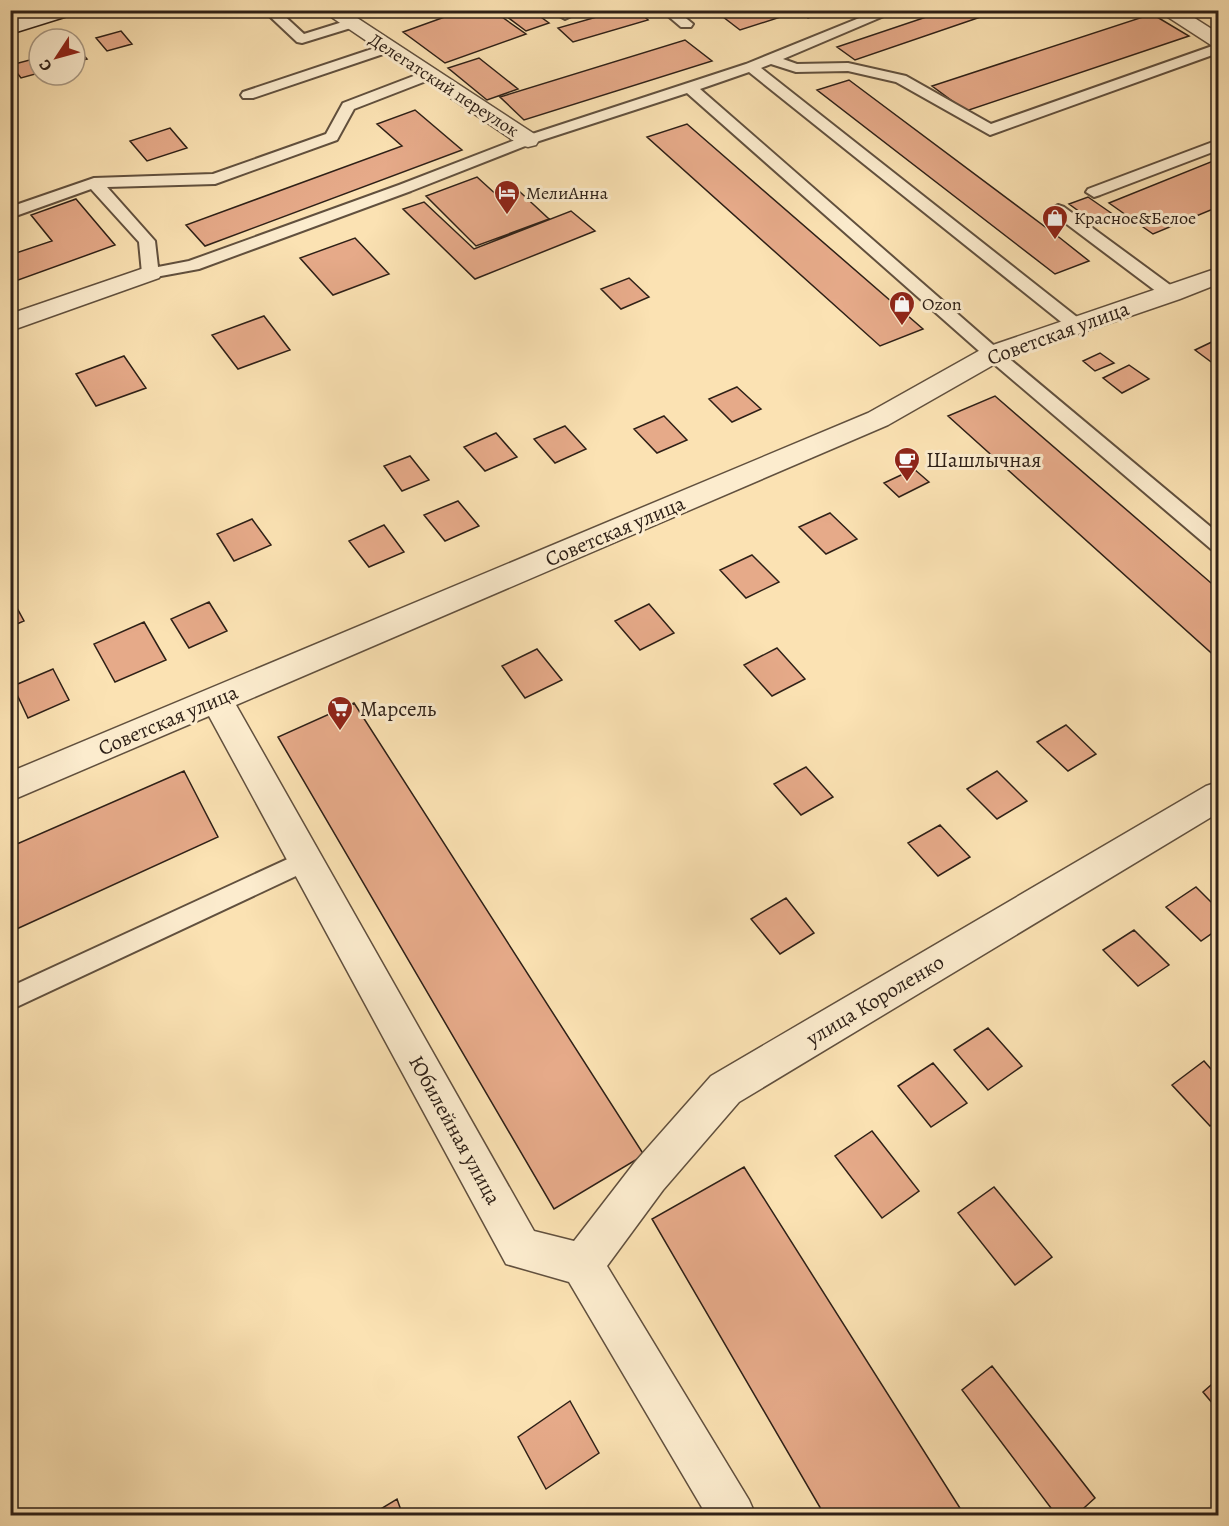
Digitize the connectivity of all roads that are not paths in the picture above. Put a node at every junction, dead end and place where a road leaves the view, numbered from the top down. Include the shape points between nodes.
1 (67, 10) edge
2 (268, 10) edge
3 (331, 10) edge
4 (667, 10) edge
5 (892, 10) edge
6 (1167, 10) edge
7 (349, 24) junction
8 (686, 24) dead end
9 (10, 28) edge
10 (1218, 41) edge
11 (387, 48) junction
12 (1218, 48) edge
13 (770, 59) junction
14 (751, 67) junction
15 (429, 75) junction
16 (689, 87) junction
17 (248, 95) dead end
18 (528, 140) junction
19 (1218, 146) edge
20 (94, 183) junction
21 (1094, 192) dead end
22 (1058, 210) dead end
23 (10, 213) edge
24 (150, 273) junction
25 (1218, 275) edge
26 (1171, 294) junction
27 (10, 323) edge
28 (1076, 325) junction
29 (993, 354) junction
30 (1218, 544) edge
31 (216, 699) junction
32 (10, 787) edge
33 (1218, 796) edge
34 (305, 861) junction
35 (10, 999) edge
36 (582, 1264) junction
37 (732, 1515) edge

1 - 9 street
2 - 7 lane via 302,39
3 - 7 street, Делегатский переулок
4 - 8 lane
5 - 13 lane
6 - 10 street
7 - 11 street, Делегатский переулок
11 - 15 street, Делегатский переулок
11 - 17 lane
12 - 13 lane via 990,130 901,79 848,67 796,68
13 - 14 lane
14 - 16 lane
14 - 28 lane
15 - 18 street, Делегатский переулок
15 - 20 lane via 348,106 332,137 215,179
16 - 18 lane
16 - 29 lane
18 - 24 lane via 193,265
19 - 21 lane
20 - 23 lane
20 - 24 lane via 147,242
22 - 26 lane
24 - 27 street
25 - 26 street, Советская улица
26 - 28 street, Советская улица
28 - 29 street, Советская улица
29 - 30 lane
29 - 31 street, Советская улица via 878,419
31 - 32 street, Советская улица
31 - 34 street, Юбилейная улица
33 - 36 street, улица Короленко via 725,1089 649,1176
34 - 35 lane
34 - 36 street, Юбилейная улица via 521,1249
36 - 37 street

